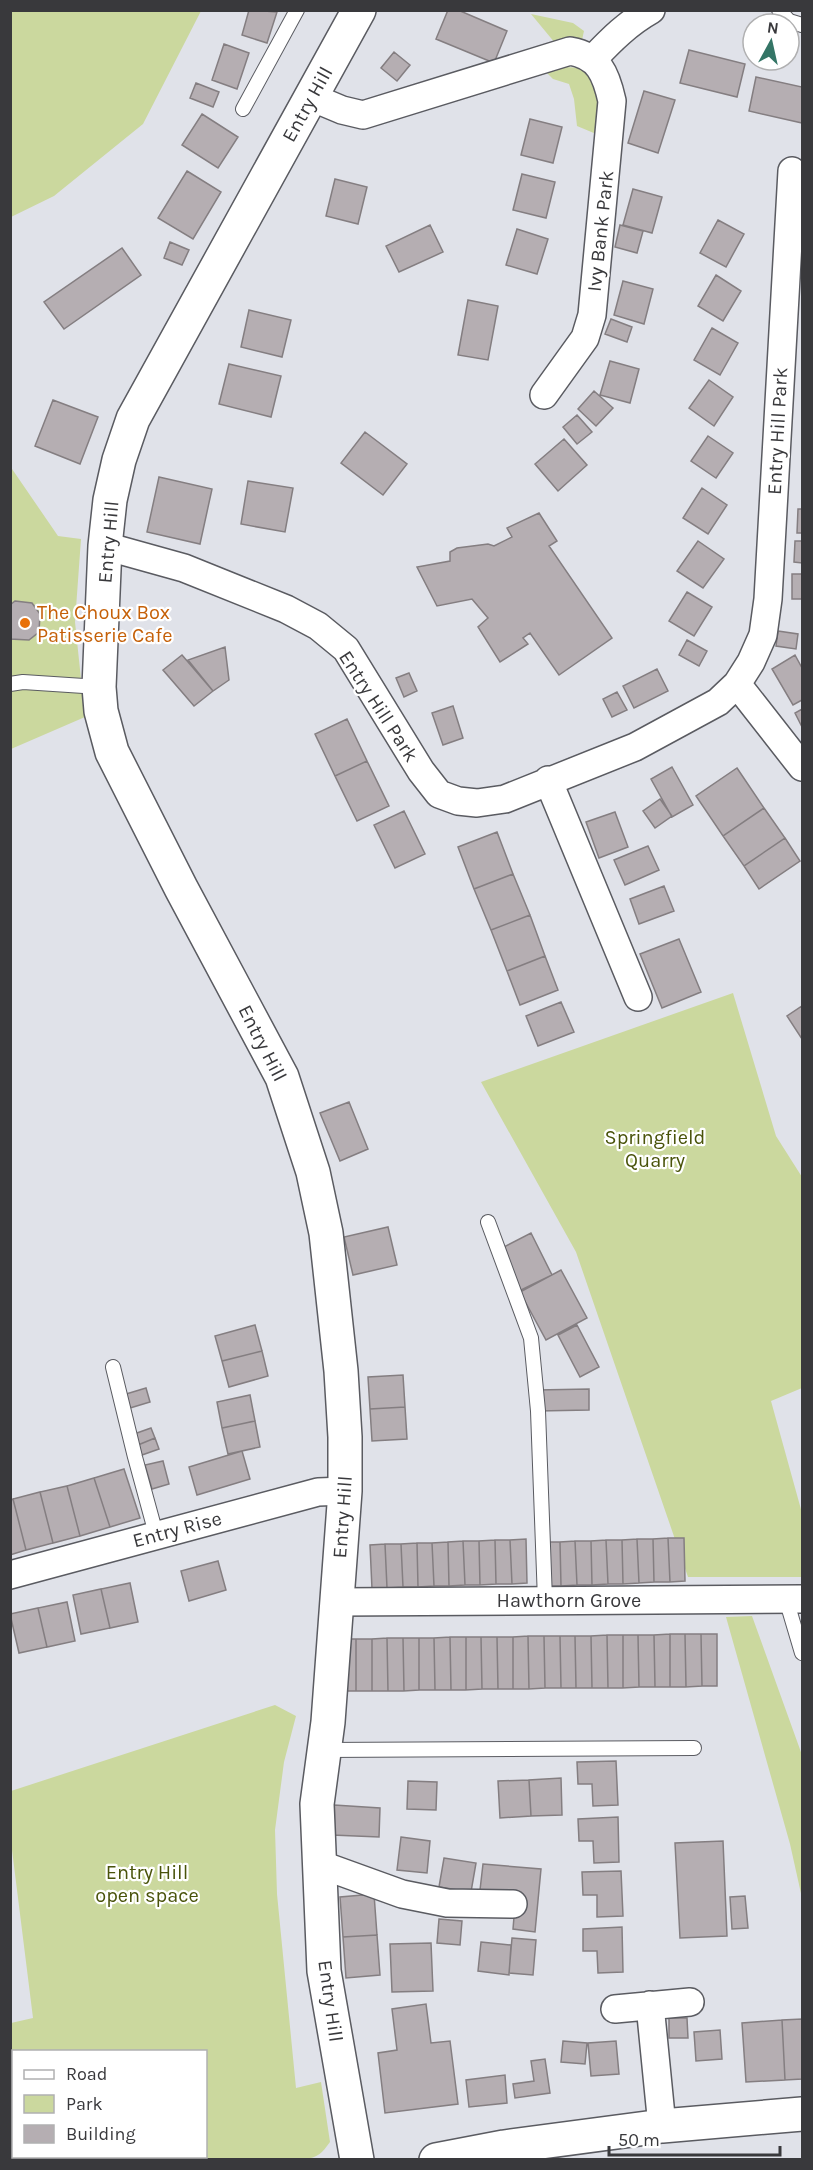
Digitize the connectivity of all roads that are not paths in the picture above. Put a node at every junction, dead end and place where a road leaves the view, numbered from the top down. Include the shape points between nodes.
1 (297, 10) edge
2 (358, 10) edge
3 (651, 10) edge
4 (779, 10) edge
5 (802, 25) edge
6 (593, 59) junction
7 (312, 97) junction
8 (243, 109) dead end
9 (792, 171) dead end
10 (544, 395) dead end
11 (105, 546) junction
12 (10, 684) edge
13 (736, 684) junction
14 (99, 687) junction
15 (802, 767) edge
16 (548, 780) junction
17 (638, 997) dead end
18 (488, 1222) dead end
19 (114, 1367) dead end
20 (345, 1491) junction
21 (156, 1534) junction
22 (10, 1575) edge
23 (794, 1599) edge
24 (545, 1600) junction
25 (336, 1602) junction
26 (802, 1653) edge
27 (694, 1748) dead end
28 (323, 1750) junction
29 (319, 1864) junction
30 (513, 1904) dead end
31 (690, 2002) dead end
32 (650, 2005) junction
33 (615, 2008) dead end
34 (802, 2114) edge
35 (662, 2126) junction
36 (357, 2160) edge
37 (436, 2160) edge

1 - 8 lane
2 - 7 street, Entry Hill
3 - 6 street via 616,34
4 - 5 lane via 789,21
6 - 7 street via 570,51 363,115
6 - 10 street, Ivy Bank Park via 607,78 612,101 592,315 585,338
7 - 11 street, Entry Hill via 133,419 110,500
9 - 13 street, Entry Hill Park via 768,599 763,635
11 - 14 street, Entry Hill
11 - 16 street, Entry Hill Park via 184,568 318,626 346,649 439,794 477,803 505,799
12 - 14 lane
13 - 15 street
13 - 16 street, Entry Hill Park via 718,702 635,747
14 - 20 street, Entry Hill via 112,752 282,1077 313,1172 326,1233 341,1371
16 - 17 street
18 - 24 lane via 531,1338
19 - 21 lane
20 - 21 street, Entry Rise via 318,1492
20 - 25 street, Entry Hill
21 - 22 street, Entry Rise
23 - 24 street, Hawthorn Grove
23 - 26 lane
24 - 25 street, Hawthorn Grove
25 - 28 street, Entry Hill
27 - 28 lane
28 - 29 street, Entry Hill via 317,1804
29 - 30 street via 424,1899
29 - 36 street, Entry Hill via 324,1971
31 - 32 street
32 - 33 street
32 - 35 street
34 - 35 street
35 - 37 street

